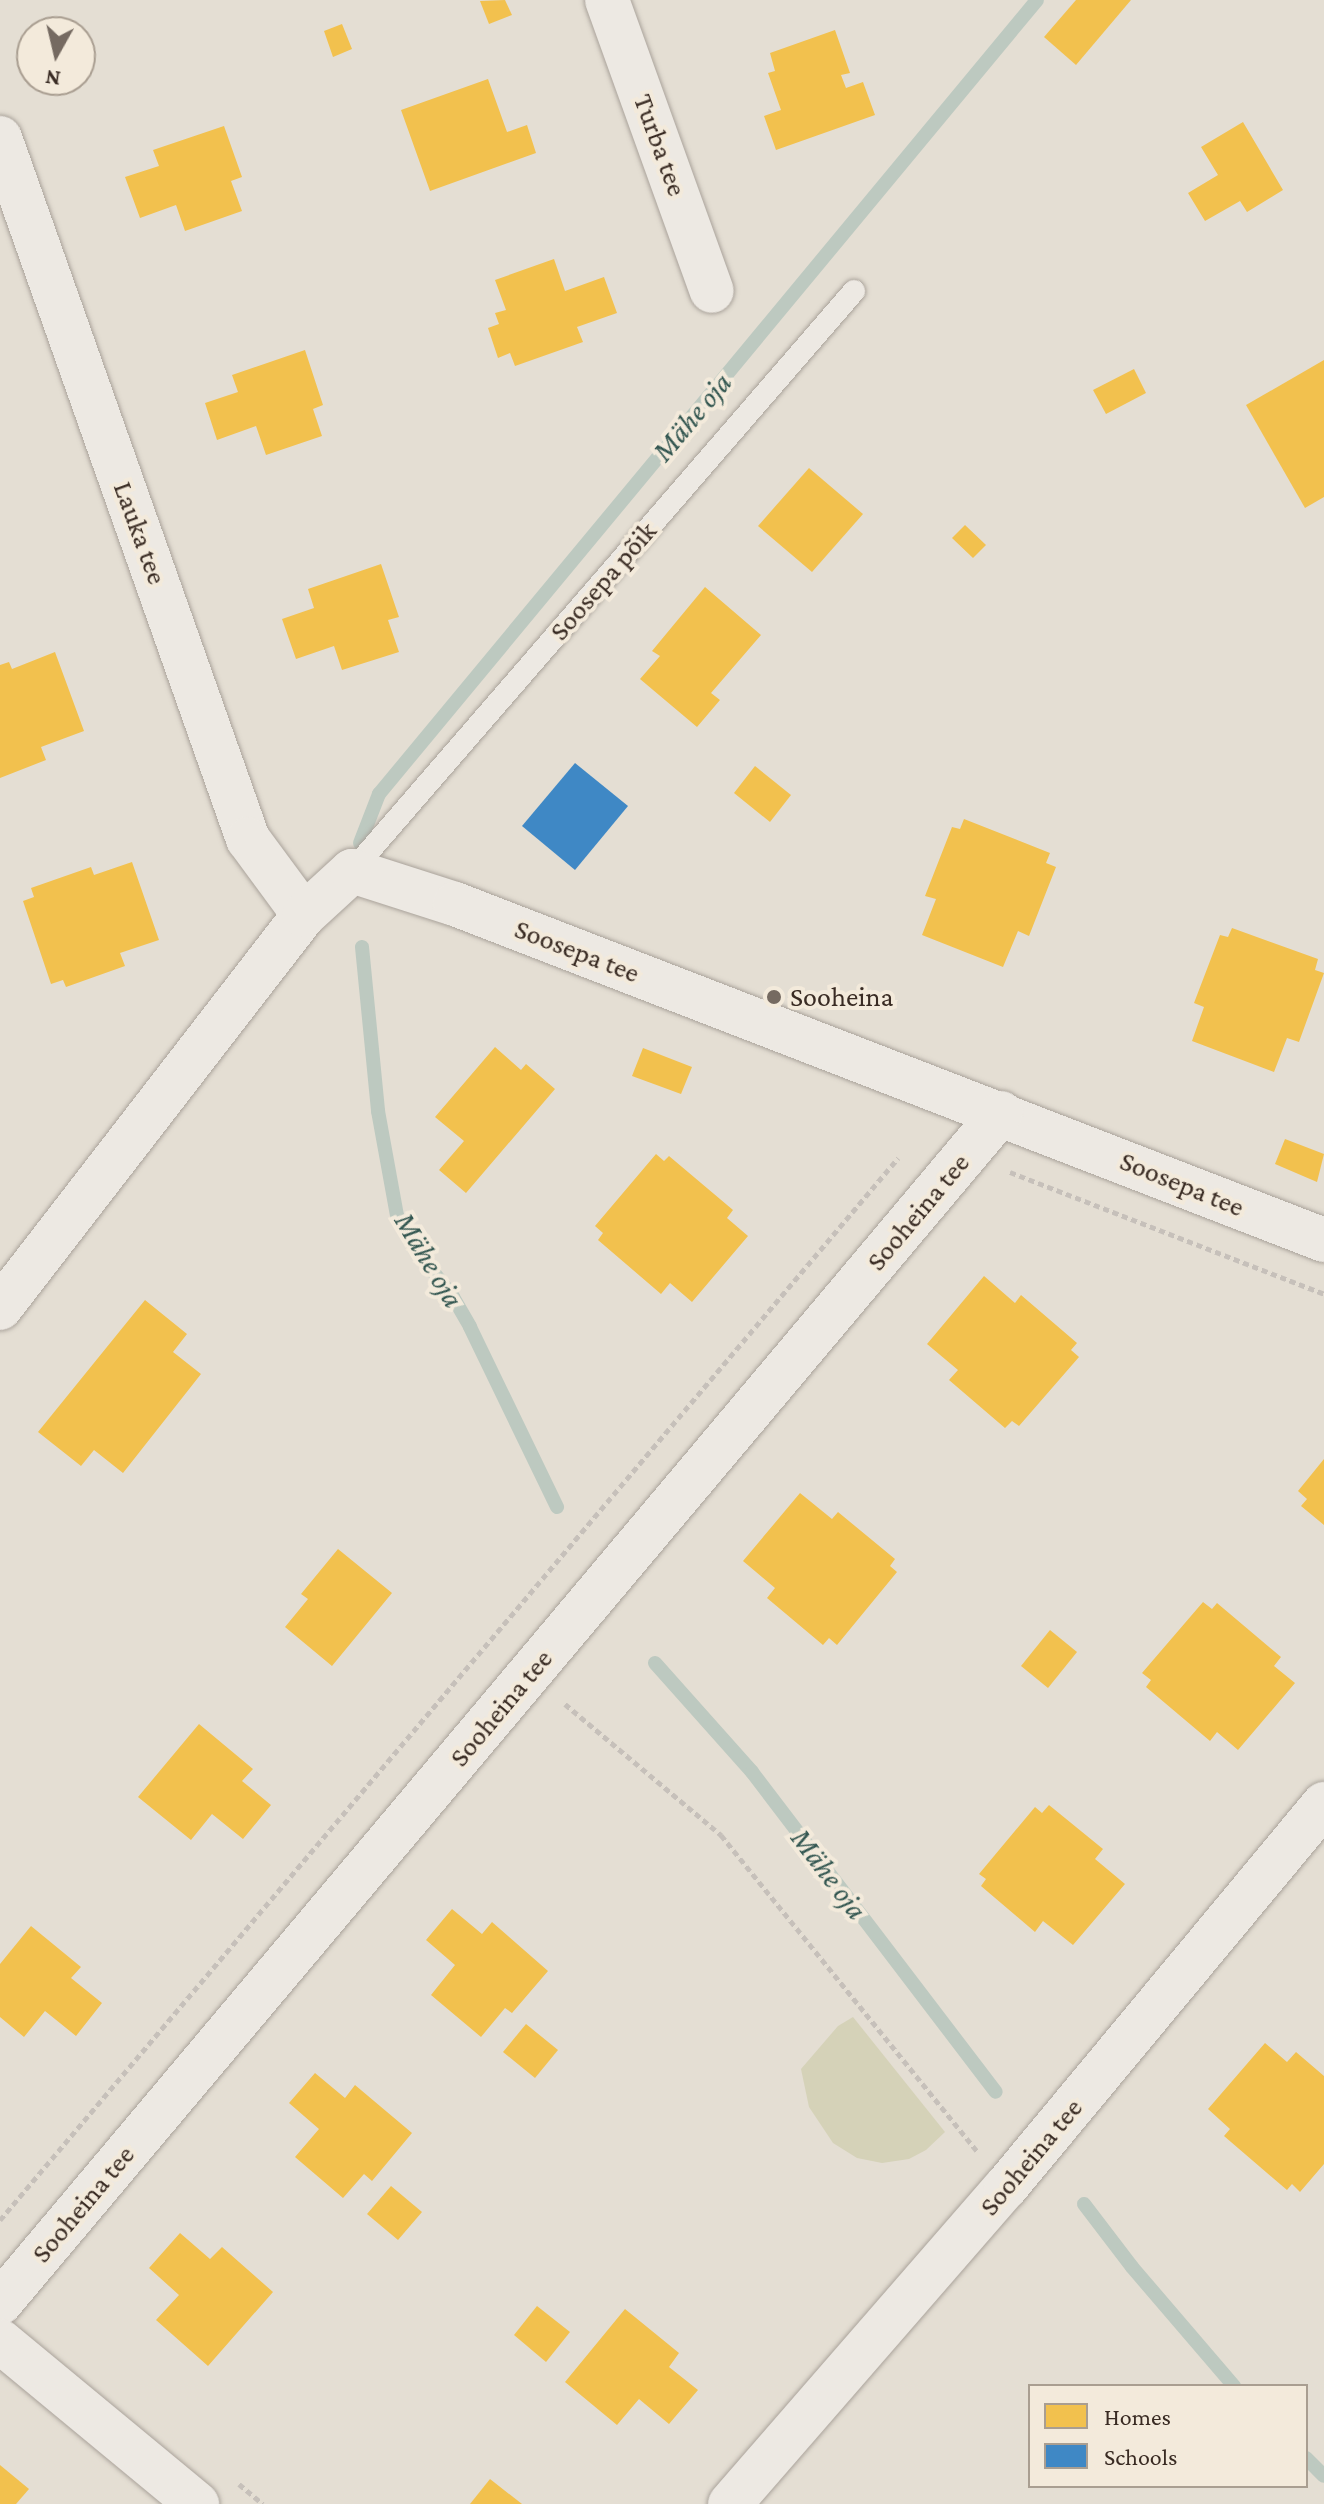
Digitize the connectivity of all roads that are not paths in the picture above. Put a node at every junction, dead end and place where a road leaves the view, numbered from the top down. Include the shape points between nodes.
1 (623, 10) edge
2 (0, 138) edge
3 (712, 291) dead end
4 (854, 291) dead end
5 (352, 871) junction
6 (304, 915) junction
7 (1001, 1113) junction
8 (1324, 1240) edge
9 (0, 1308) edge
10 (1324, 1804) edge
11 (0, 2303) edge
12 (0, 2341) edge
13 (197, 2504) edge
14 (730, 2504) edge

1 - 3 street, Turba tee
2 - 6 street, Lauka tee via 248,839
4 - 5 lane, Soosepa põik
5 - 6 street
5 - 7 street, Soosepa tee via 455,904
6 - 9 street
7 - 8 street, Soosepa tee
7 - 11 street, Sooheina tee
10 - 14 street, Sooheina tee via 1006,2187
12 - 13 street

